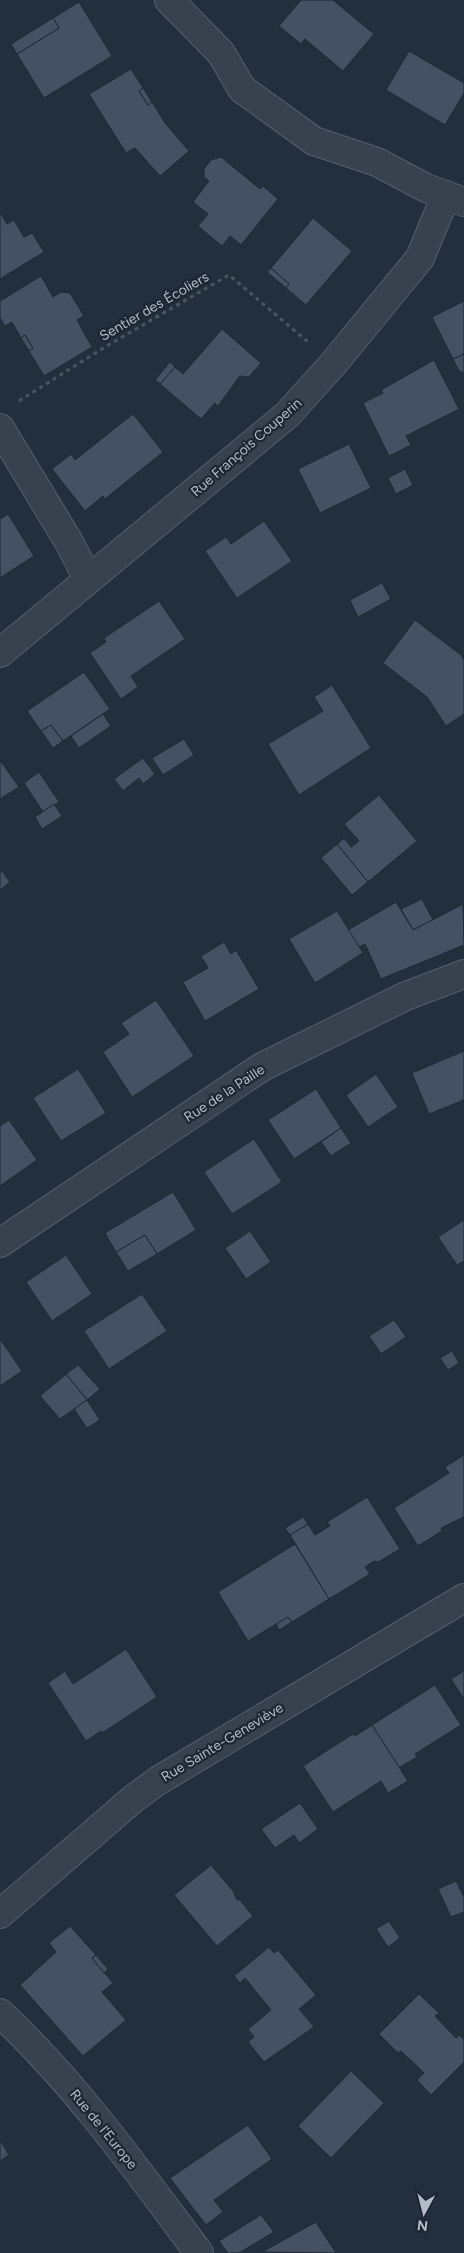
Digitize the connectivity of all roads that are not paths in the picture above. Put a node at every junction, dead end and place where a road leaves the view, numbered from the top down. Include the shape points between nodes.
1 (169, 0) edge
2 (455, 198) edge
3 (0, 428) edge
4 (88, 580) junction
5 (0, 653) edge
6 (464, 974) edge
7 (0, 1243) edge
8 (464, 1598) edge
9 (0, 1914) edge
10 (0, 2013) edge
11 (199, 2253) edge

1 - 2 street via 221,53 242,89 314,140 377,162 426,188
2 - 4 street, Rue François Couperin via 420,258 333,364 286,415
3 - 4 street via 69,542
4 - 5 street, Rue François Couperin
6 - 7 street, Rue de la Paille via 406,996 262,1068
8 - 9 street, Rue Sainte-Geneviève via 159,1780
10 - 11 street, Rue de l'Europe via 58,2072

